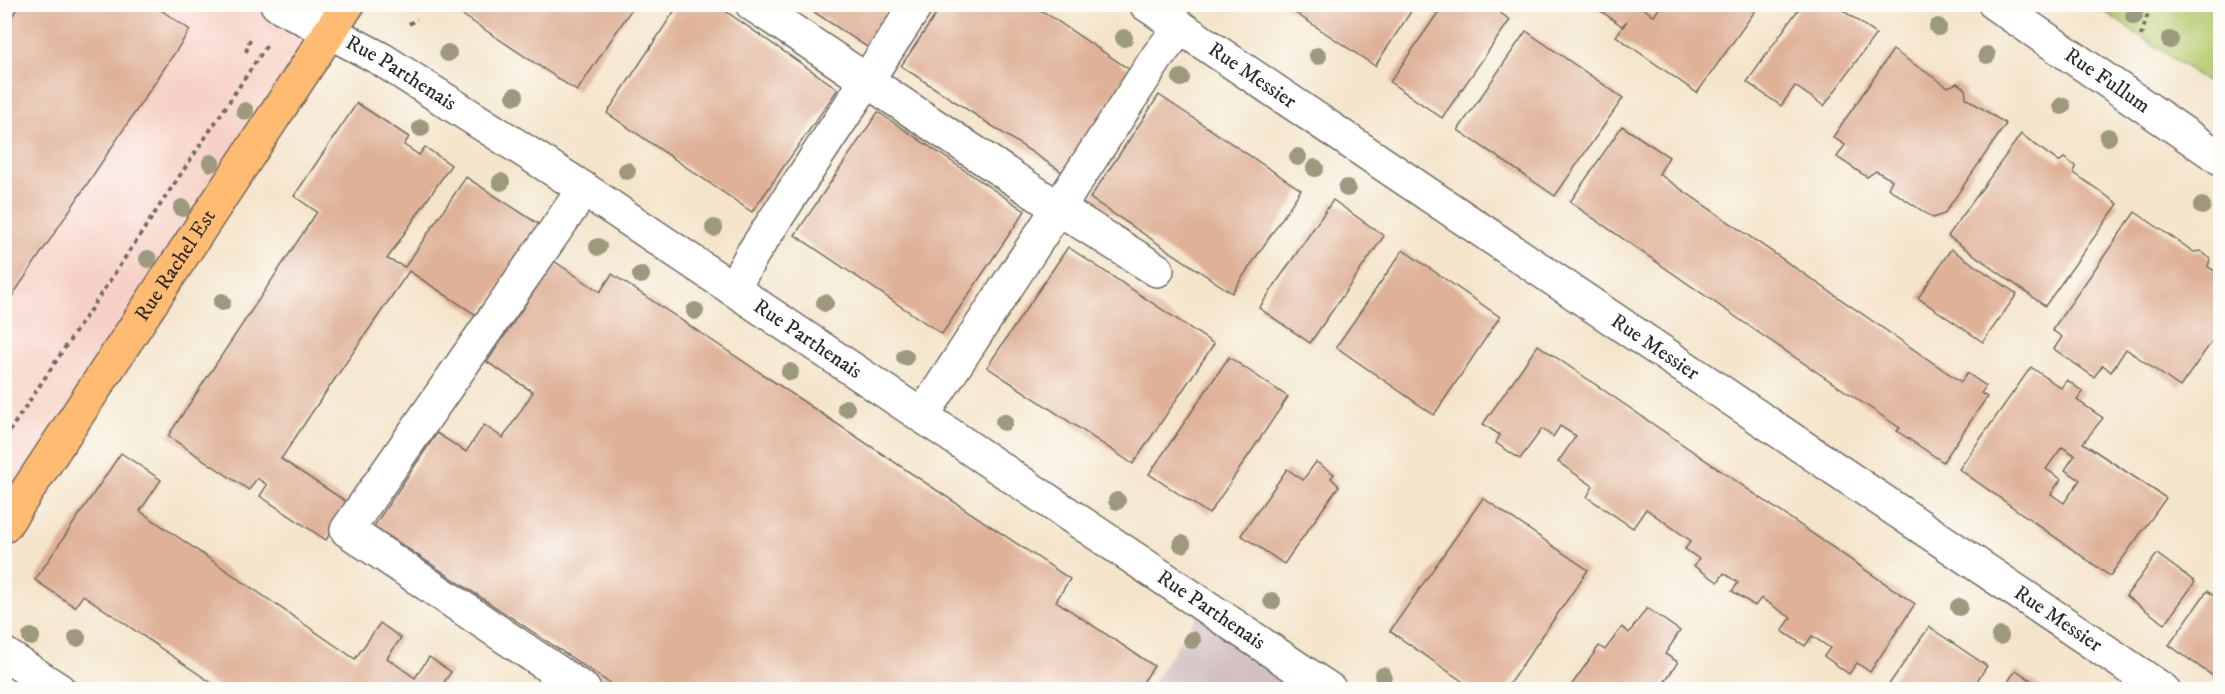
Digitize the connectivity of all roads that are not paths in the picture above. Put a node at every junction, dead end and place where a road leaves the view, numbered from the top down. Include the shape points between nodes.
1 (348, 4) edge
2 (752, 4) edge
3 (917, 4) edge
4 (1146, 4) edge
5 (1995, 4) edge
6 (283, 8) edge
7 (1180, 28) junction
8 (329, 32) junction
9 (867, 80) junction
10 (2220, 158) edge
11 (584, 189) junction
12 (1059, 208) junction
13 (1157, 270) dead end
14 (733, 289) junction
15 (922, 416) junction
16 (4, 526) edge
17 (4, 654) edge
18 (59, 690) edge
19 (584, 690) edge
20 (1330, 690) edge
21 (2163, 690) edge

1 - 8 main road, Rue Rachel Est
2 - 9 street
3 - 9 street
4 - 7 street, Rue Messier
5 - 10 street, Rue Fullum
6 - 8 street, Rue Parthenais
7 - 12 street
7 - 21 street, Rue Messier
8 - 11 street, Rue Parthenais via 381,59
8 - 16 main road, Rue Rachel Est
9 - 12 street
9 - 14 street
11 - 14 street, Rue Parthenais
11 - 19 street via 347,530
12 - 13 street
12 - 15 street
14 - 15 street, Rue Parthenais
15 - 20 street, Rue Parthenais
17 - 18 street

